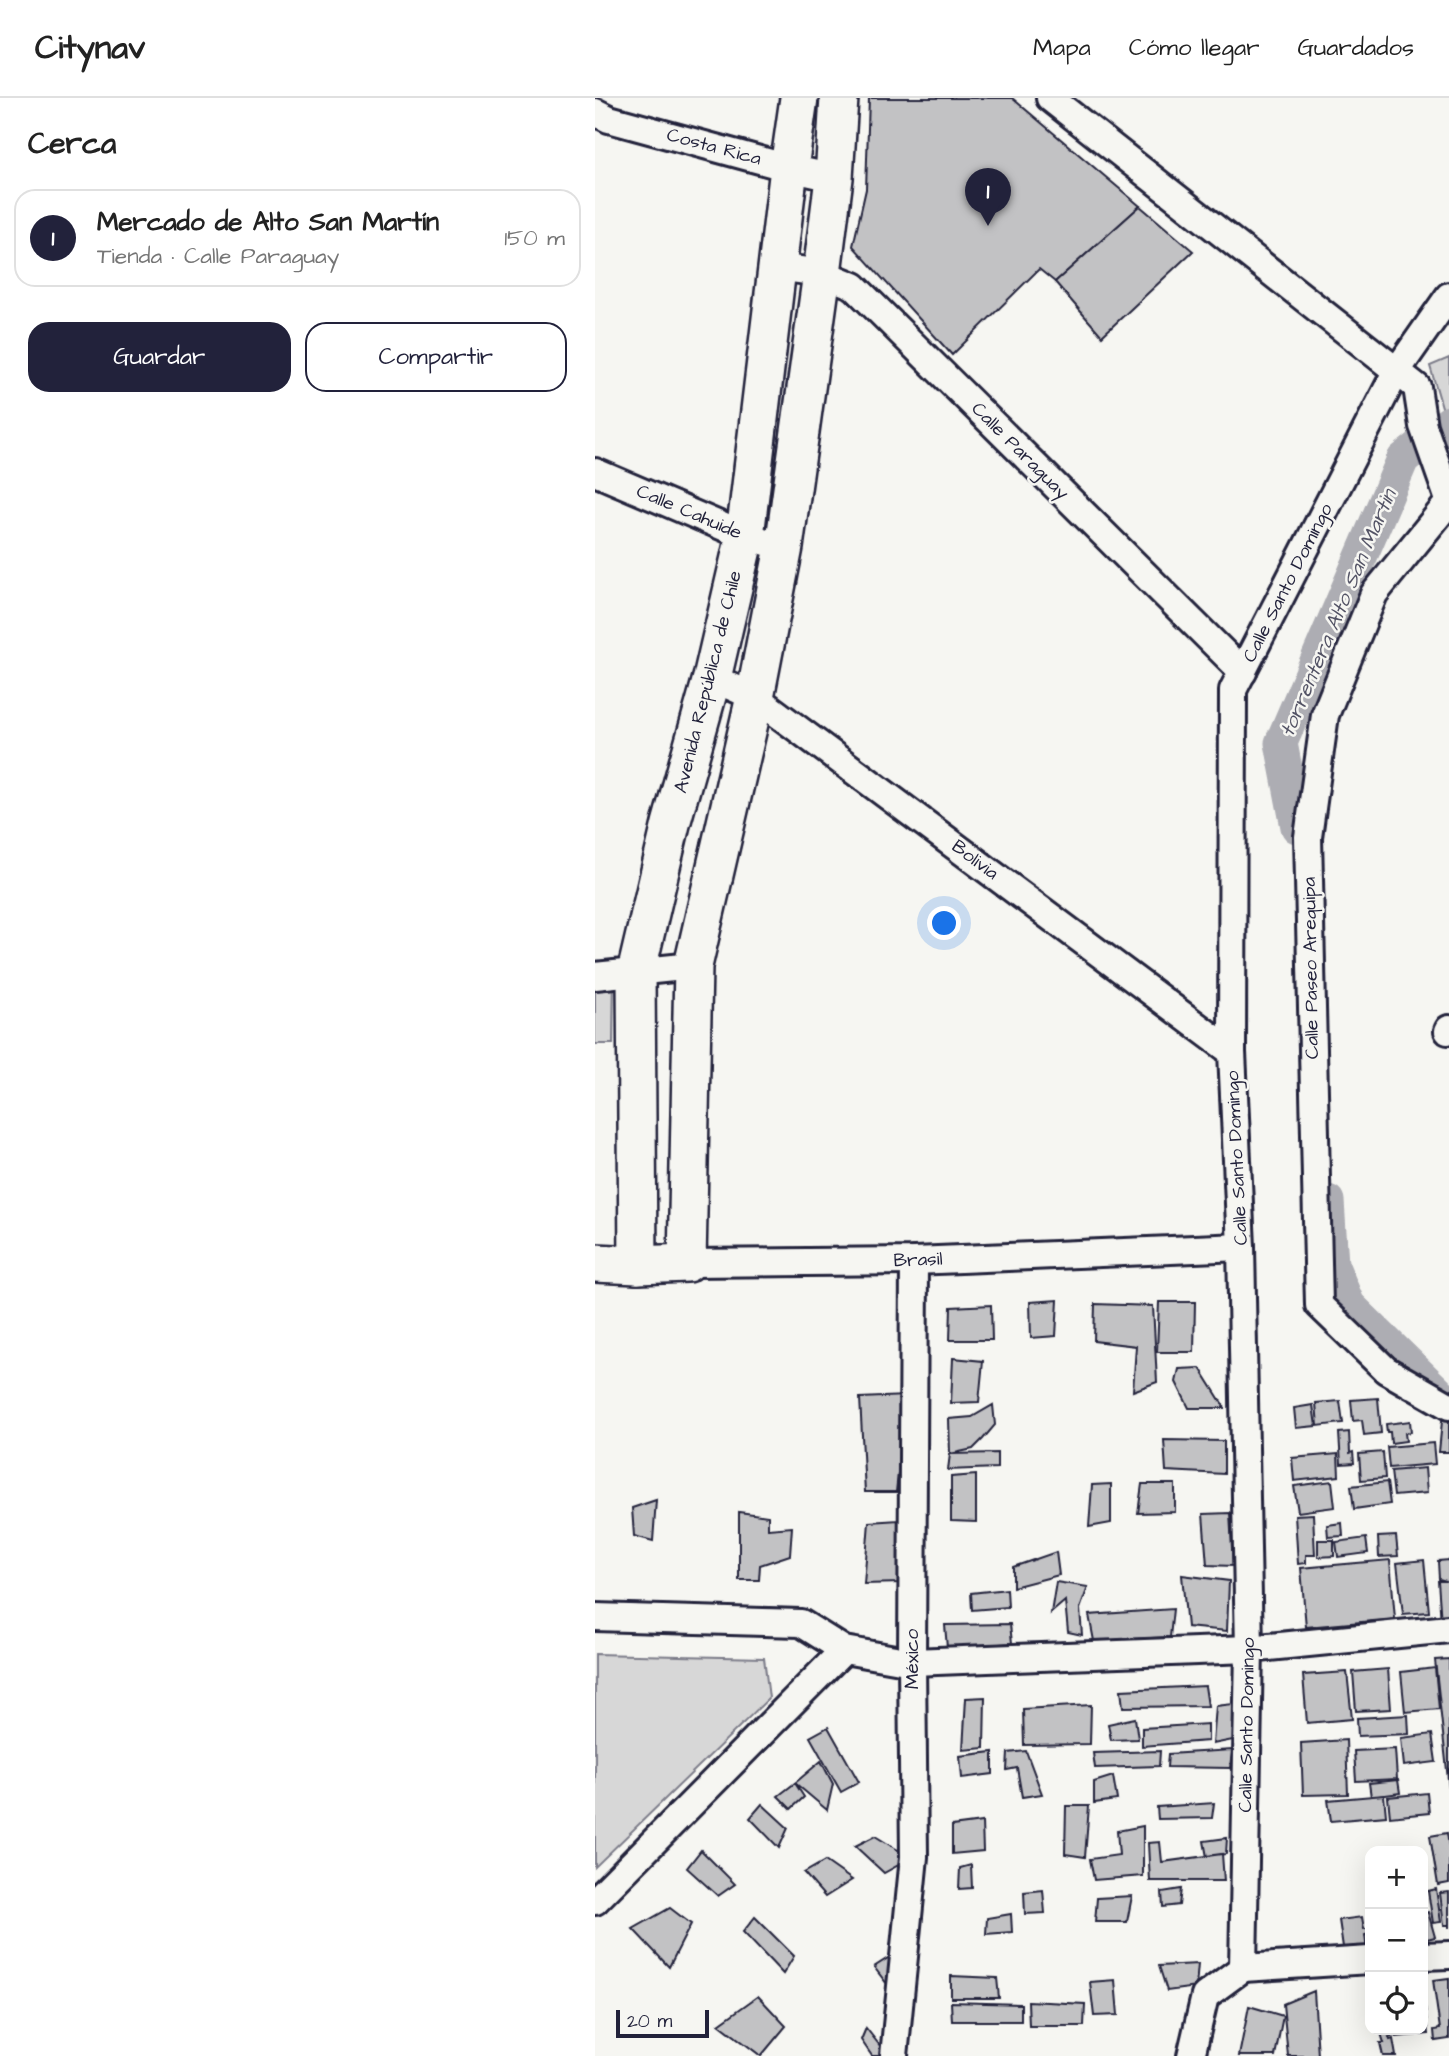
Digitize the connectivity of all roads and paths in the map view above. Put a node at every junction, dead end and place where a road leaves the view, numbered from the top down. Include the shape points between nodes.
1 (799, 98) edge
2 (839, 98) edge
3 (1050, 98) edge
4 (595, 112) edge
5 (789, 168) junction
6 (834, 178) junction
7 (777, 267) junction
8 (822, 273) junction
9 (1449, 296) edge
10 (1396, 372) junction
11 (595, 472) edge
12 (1449, 501) edge
13 (745, 536) junction
14 (783, 547) junction
15 (1243, 672) junction
16 (712, 678) junction
17 (755, 697) junction
18 (693, 967) junction
19 (636, 973) junction
20 (595, 976) edge
21 (1232, 1052) junction
22 (1241, 1247) junction
23 (914, 1261) junction
24 (595, 1263) edge
25 (687, 1263) junction
26 (638, 1265) junction
27 (1449, 1406) edge
28 (595, 1618) edge
29 (1449, 1629) edge
30 (1249, 1649) junction
31 (844, 1650) junction
32 (912, 1662) junction
33 (595, 1901) edge
34 (1449, 1955) edge
35 (1428, 1956) edge
36 (1365, 1960) edge
37 (1243, 1968) junction
38 (894, 2056) edge
39 (1191, 2056) edge

1 - 5 street, Avenida República de Chile
2 - 6 street
3 - 10 street
4 - 5 street, Costa Rica
5 - 6 street, Costa Rica
5 - 7 street, Avenida República de Chile
6 - 8 street
7 - 8 street, Calle Paraguay
7 - 13 street, Avenida República de Chile
8 - 14 street
8 - 15 street, Calle Paraguay via 854,286
9 - 10 street, Calle Santo Domingo
10 - 12 street via 1417,387 1423,426
10 - 15 street, Calle Santo Domingo
11 - 13 street, Calle Cahuide
12 - 27 street, Calle Paseo Arequipa via 1374,594 1325,715 1308,837 1319,1304 1386,1370
13 - 14 street, Calle Cahuide
13 - 16 street, Avenida República de Chile
14 - 17 street
15 - 21 street, Calle Santo Domingo via 1233,690
16 - 17 street, Bolivia
16 - 19 street, Avenida República de Chile
17 - 18 street
17 - 21 street, Bolivia
18 - 19 street
18 - 25 street
19 - 20 street
19 - 26 street, Avenida República de Chile
21 - 22 street, Calle Santo Domingo
22 - 23 street, Brasil
22 - 30 street, Calle Santo Domingo
23 - 25 street, Brasil
23 - 32 street, México
24 - 26 street, Brasil
25 - 26 street, Brasil
28 - 31 street via 801,1623
29 - 30 street
30 - 32 street
30 - 37 street, Calle Santo Domingo
31 - 32 street
31 - 33 street
32 - 38 street, México via 914,1857
34 - 35 street
36 - 37 street
37 - 39 street via 1205,1996

